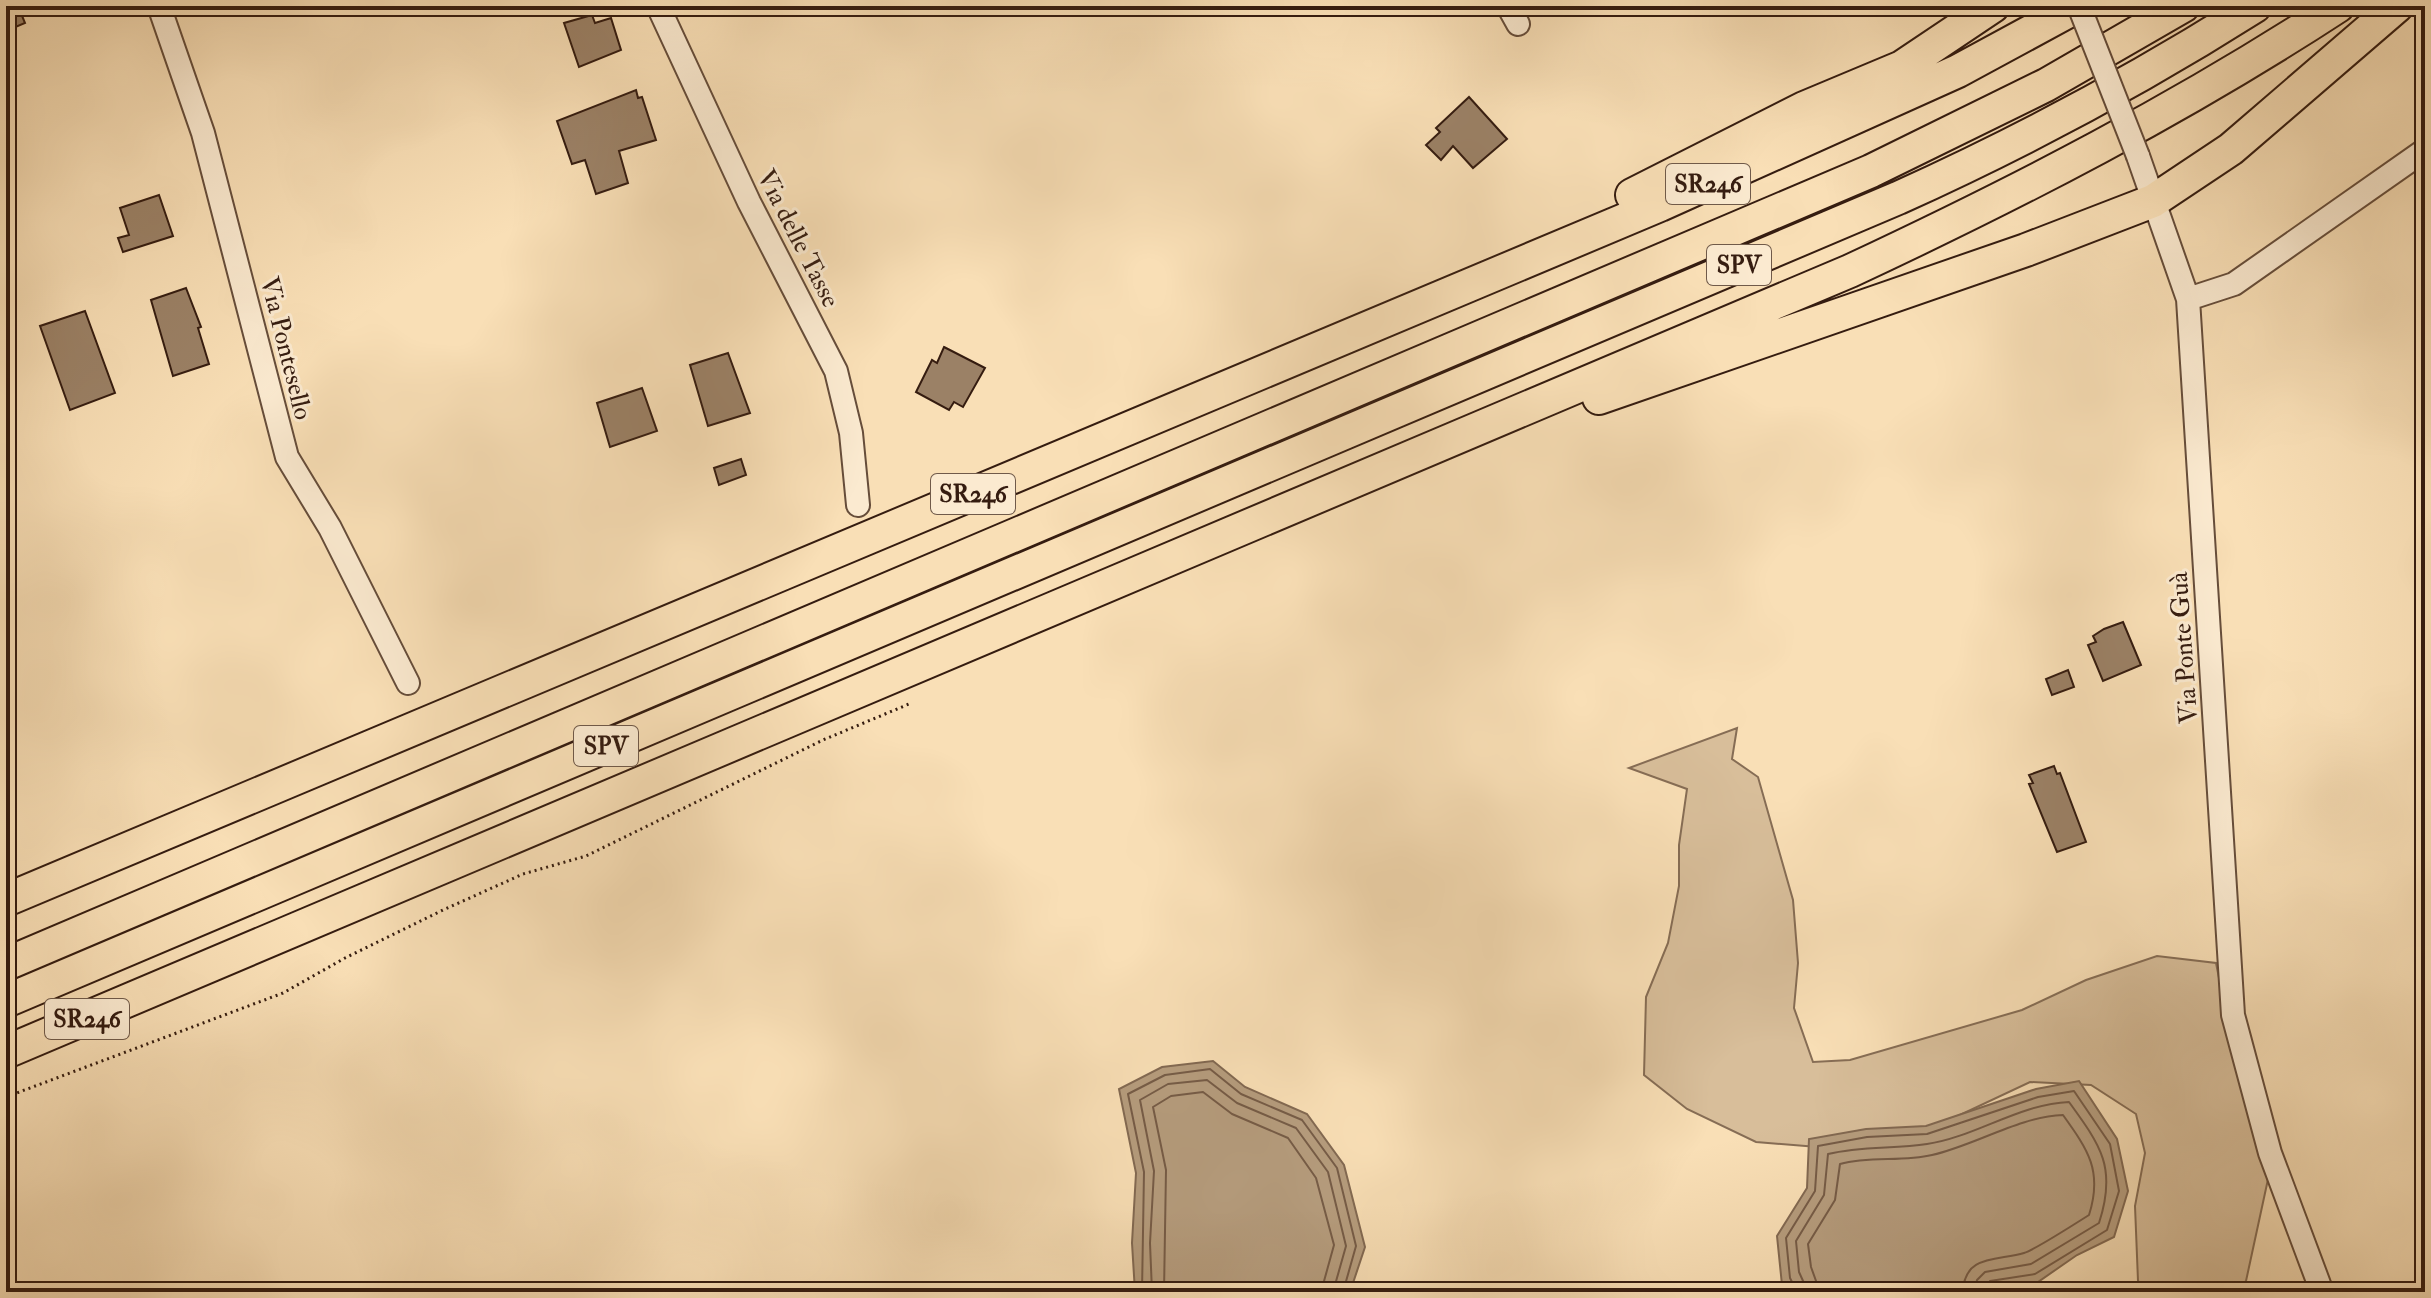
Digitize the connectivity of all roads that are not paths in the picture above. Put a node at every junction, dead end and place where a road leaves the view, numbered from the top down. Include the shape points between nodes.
1 (159, 6) edge
2 (658, 6) edge
3 (1993, 6) edge
4 (2079, 6) edge
5 (2183, 6) edge
6 (2255, 6) edge
7 (2338, 6) edge
8 (2397, 6) edge
9 (2425, 150) edge
10 (2153, 201) junction
11 (2188, 299) junction
12 (1329, 342) junction
13 (1378, 472) junction
14 (858, 505) dead end
15 (408, 683) dead end
16 (6, 900) edge
17 (6, 964) edge
18 (6, 1001) edge
19 (6, 1052) edge
20 (2322, 1292) edge

1 - 15 street, Via Pontesello via 203,133 283,446
2 - 14 street, Via delle Tasse via 749,202 836,371 851,433
3 - 12 highway via 1902,67 1804,108 1594,214 1452,275
4 - 10 street, Via Ponte Guà, bridge
4 - 12 highway, SR246 via 1958,71 1809,140
5 - 17 highway, SPV via 2046,85 1871,171
6 - 18 highway, SPV via 2056,123 1898,198
7 - 13 highway via 2253,62 2004,199 1850,271
8 - 10 highway via 2231,149
9 - 11 street via 2234,284
10 - 11 street, Via Ponte Guà
10 - 13 highway via 2026,250
11 - 20 street, Via Ponte Guà via 2233,1015 2270,1153
12 - 16 highway, SR246
13 - 19 highway, SR246

